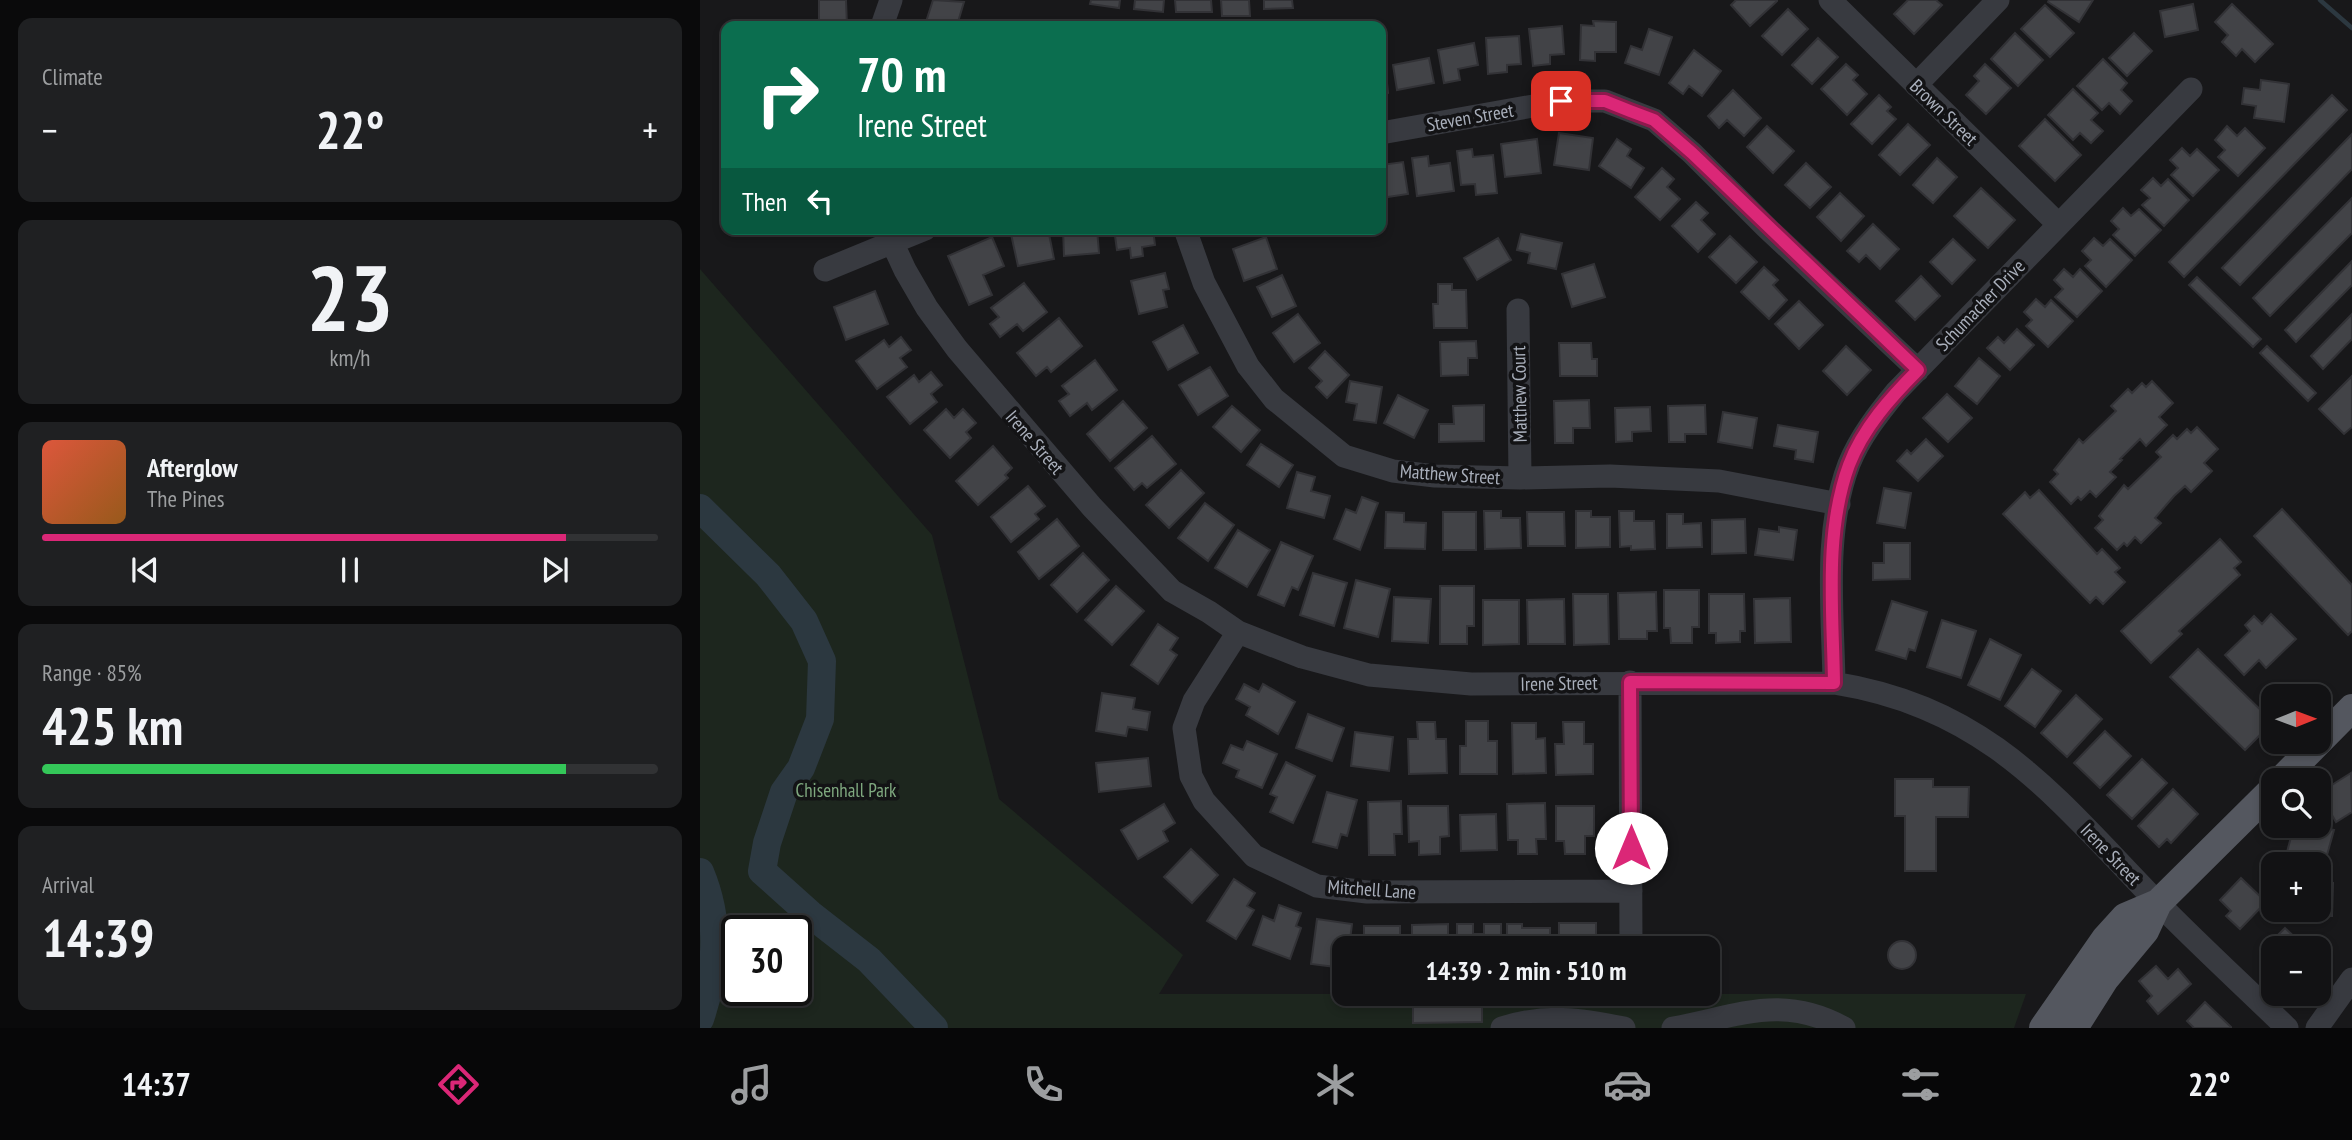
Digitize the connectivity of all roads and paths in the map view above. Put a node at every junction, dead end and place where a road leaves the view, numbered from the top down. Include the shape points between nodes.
1 (891, 0) edge
2 (1830, 0) edge
3 (1998, 0) edge
4 (884, 21) edge
5 (1916, 85) junction
6 (2191, 89) dead end
7 (1386, 132) edge
8 (2058, 224) junction
9 (889, 235) edge
10 (1187, 235) edge
11 (825, 270) dead end
12 (1518, 310) dead end
13 (1918, 370) junction
14 (1520, 478) junction
15 (1839, 504) junction
16 (1238, 632) junction
17 (1630, 682) junction
18 (1834, 683) junction
19 (2352, 708) edge
20 (2293, 768) edge
21 (2261, 801) edge
22 (1631, 891) junction
23 (2158, 904) junction
24 (1631, 936) edge
25 (2352, 979) edge
26 (1502, 1028) edge
27 (1624, 1028) edge
28 (1674, 1028) edge
29 (1844, 1028) edge
30 (2043, 1028) edge
31 (2074, 1028) edge
32 (2287, 1028) edge
33 (2317, 1028) edge

1 - 4 street
2 - 5 street, Brown Street
3 - 5 street
5 - 8 street, Brown Street
6 - 8 street, Schumacher Drive
7 - 13 street, Steven Street via 1561,101 1605,101 1654,120
8 - 13 street, Schumacher Drive
9 - 11 street
9 - 16 street, Irene Street via 922,299 957,349 1092,507 1172,591
10 - 14 street, Matthew Street via 1204,283 1248,366 1274,400 1344,456 1393,471
12 - 14 street, Matthew Court
13 - 15 street, Schumacher Drive via 1862,438
14 - 15 street, Matthew Street via 1719,481
15 - 18 street, Schumacher Drive via 1834,533
16 - 17 street, Irene Street via 1302,657 1369,675 1471,684
16 - 22 street, Mitchell Lane via 1194,701 1184,728 1191,776 1203,801 1254,856 1317,886 1367,892
17 - 18 street, Irene Street
17 - 22 street
18 - 23 street, Irene Street via 1928,708 2000,748
19 - 20 main road
21 - 23 main road
22 - 24 street
23 - 30 main road via 2125,917
23 - 31 main road via 2146,931 2105,979
23 - 32 street, Irene Street
25 - 33 street
26 - 27 street via 1528,1019 1576,1019
28 - 29 street via 1767,1009 1793,1010

